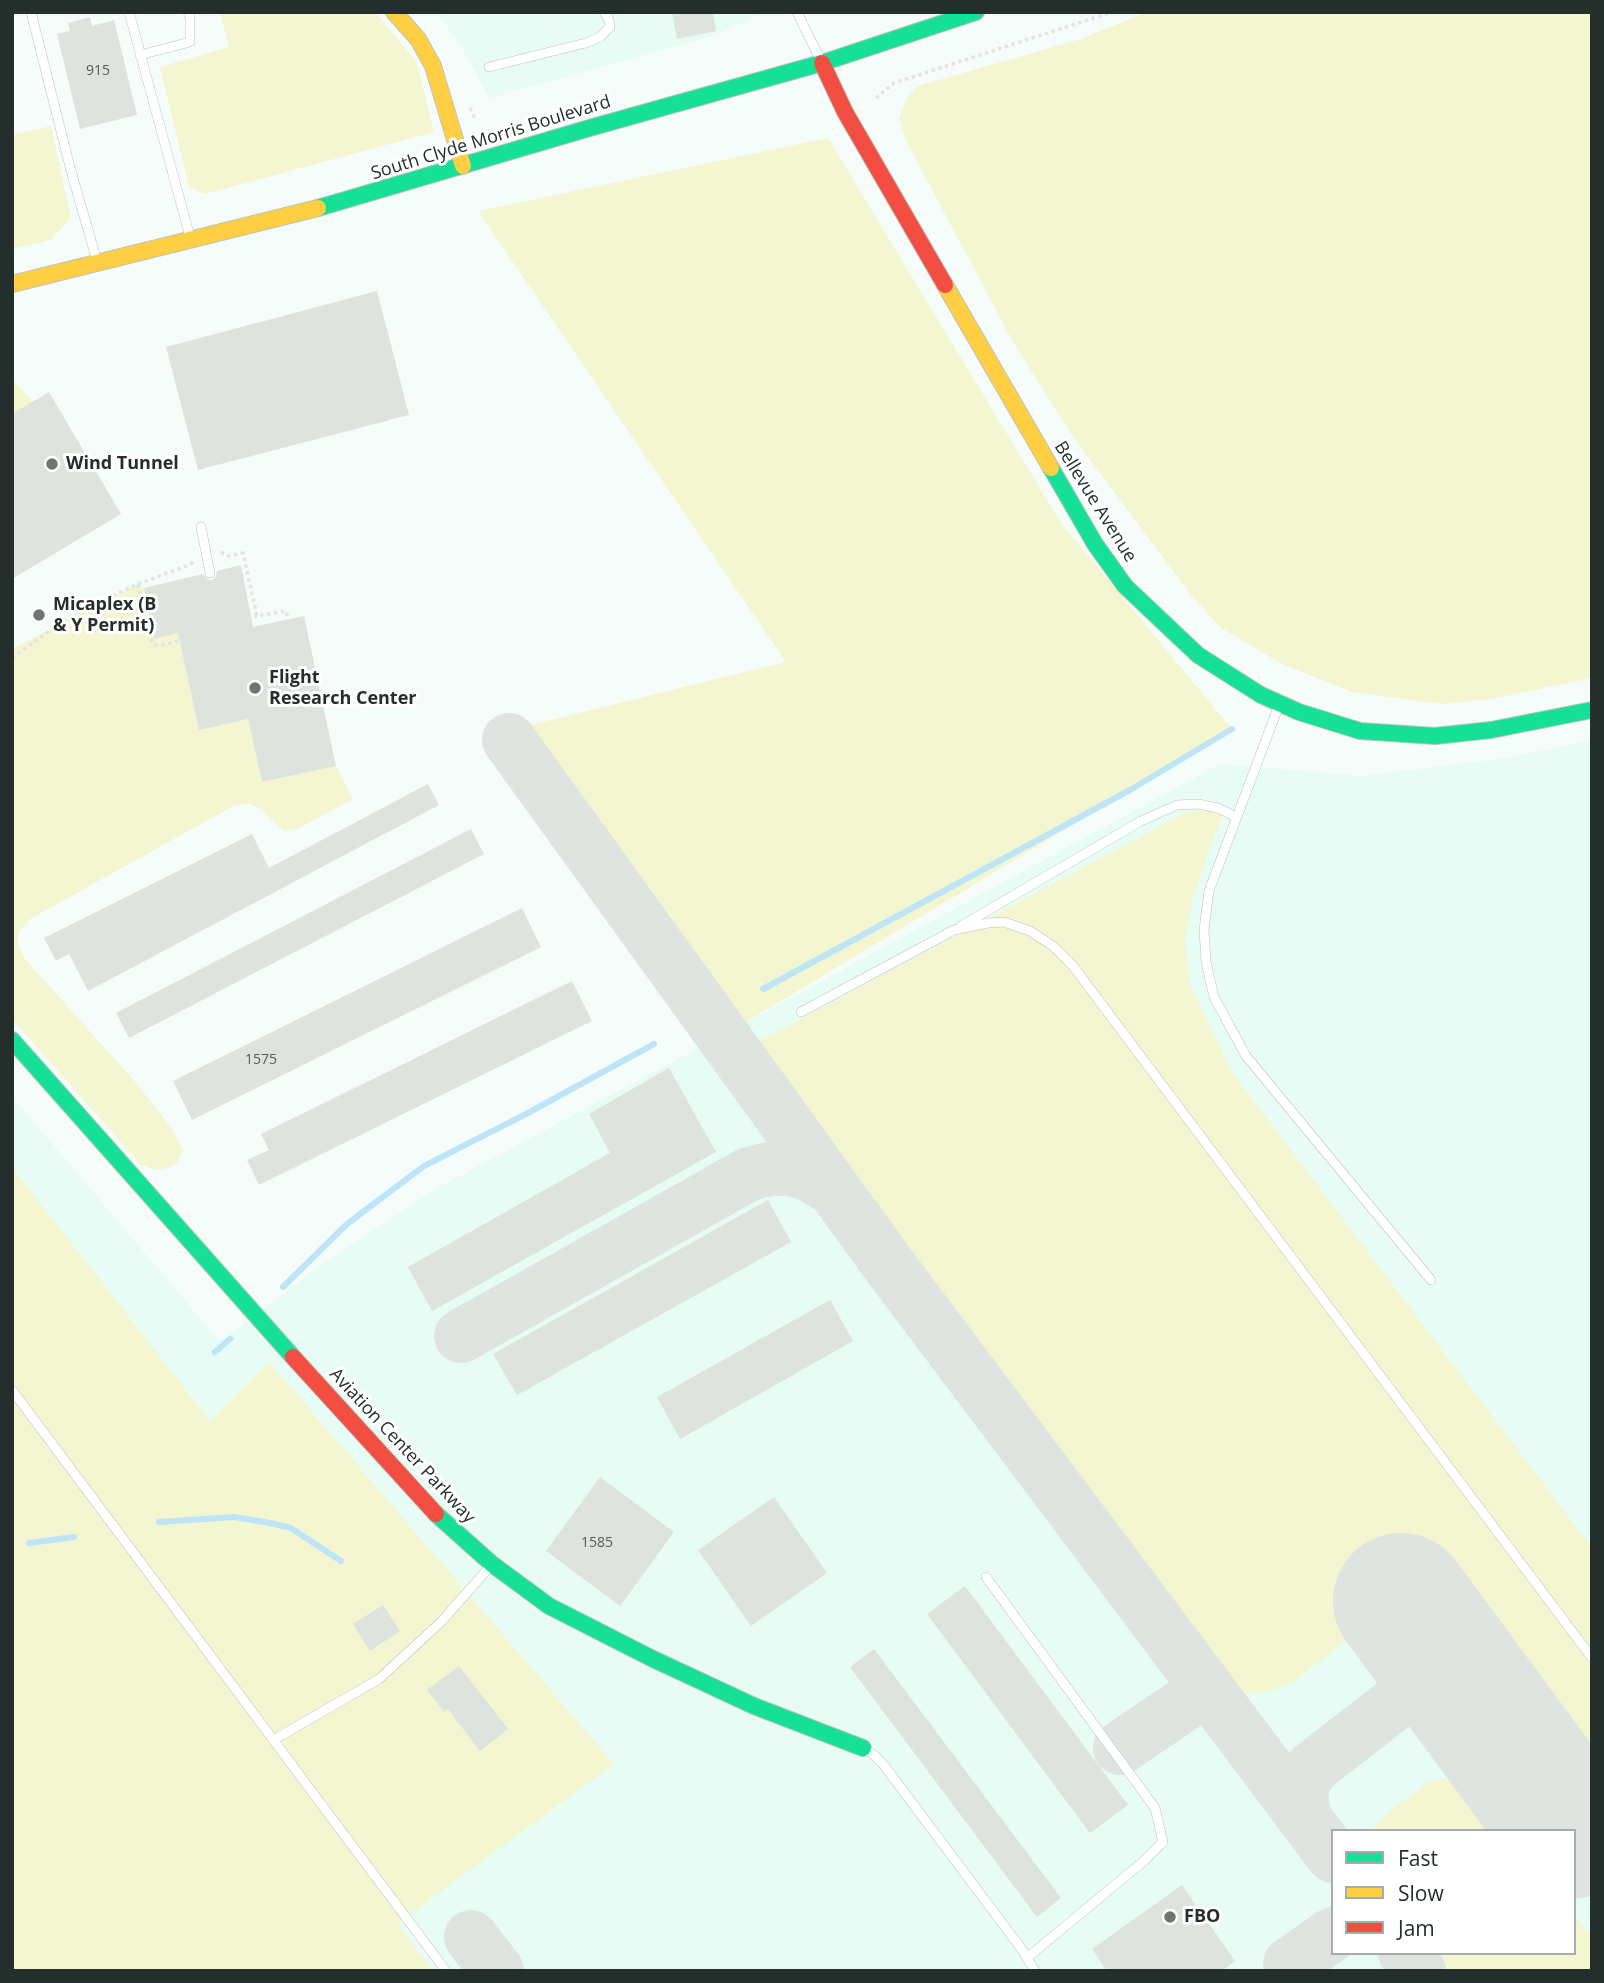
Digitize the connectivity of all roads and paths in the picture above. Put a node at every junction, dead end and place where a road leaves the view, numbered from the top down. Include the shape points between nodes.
1 (32, 12) edge
2 (128, 12) edge
3 (188, 12) edge
4 (394, 12) edge
5 (604, 12) edge
6 (797, 12) edge
7 (976, 12) edge
8 (1112, 12) edge
9 (140, 55) junction
10 (822, 63) junction
11 (489, 66) dead end
12 (876, 98) dead end
13 (463, 166) junction
14 (190, 239) junction
15 (97, 263) junction
16 (12, 284) edge
17 (201, 527) dead end
18 (217, 550) dead end
19 (201, 556) dead end
20 (210, 573) dead end
21 (138, 584) junction
22 (257, 616) junction
23 (288, 619) dead end
24 (12, 658) edge
25 (1279, 703) junction
26 (1592, 710) edge
27 (1237, 817) junction
28 (954, 930) junction
29 (801, 1012) dead end
30 (12, 1040) edge
31 (1431, 1280) dead end
32 (12, 1390) edge
33 (492, 1564) junction
34 (986, 1577) dead end
35 (1592, 1658) edge
36 (275, 1739) junction
37 (863, 1748) joint
38 (1027, 1958) junction
39 (446, 1971) edge
40 (1035, 1971) edge

1 - 15 lane
2 - 9 lane
3 - 9 lane via 190,42
4 - 13 street via 418,39 433,66
5 - 11 lane via 610,27 600,37
6 - 10 lane
7 - 10 street, South Clyde Morris Boulevard
8 - 12 path via 894,83
9 - 14 lane
10 - 13 street, South Clyde Morris Boulevard
10 - 25 street, Bellevue Avenue via 845,112 1095,544 1125,586 1198,655
13 - 14 street, South Clyde Morris Boulevard via 328,206
14 - 15 street, South Clyde Morris Boulevard
15 - 16 street, South Clyde Morris Boulevard
17 - 20 lane
18 - 22 path via 228,556 243,553
19 - 21 path
21 - 22 path via 155,645 205,635
21 - 24 path via 75,612
22 - 23 path via 286,611
25 - 26 street, Bellevue Avenue via 1360,731 1434,736
25 - 27 lane
27 - 28 lane via 1218,808 1177,805 1141,821
27 - 31 lane via 1209,891 1206,962 1214,997 1246,1056
28 - 29 lane
28 - 35 lane via 1004,922 1030,931 1073,966
30 - 33 street, Aviation Center Parkway via 341,1411 440,1519
32 - 36 lane
33 - 36 lane via 442,1621 379,1679
33 - 37 street, Aviation Center Parkway via 549,1606 651,1658 754,1706
34 - 38 lane via 1154,1808 1163,1842
36 - 39 lane
37 - 38 lane via 883,1764
38 - 40 lane

